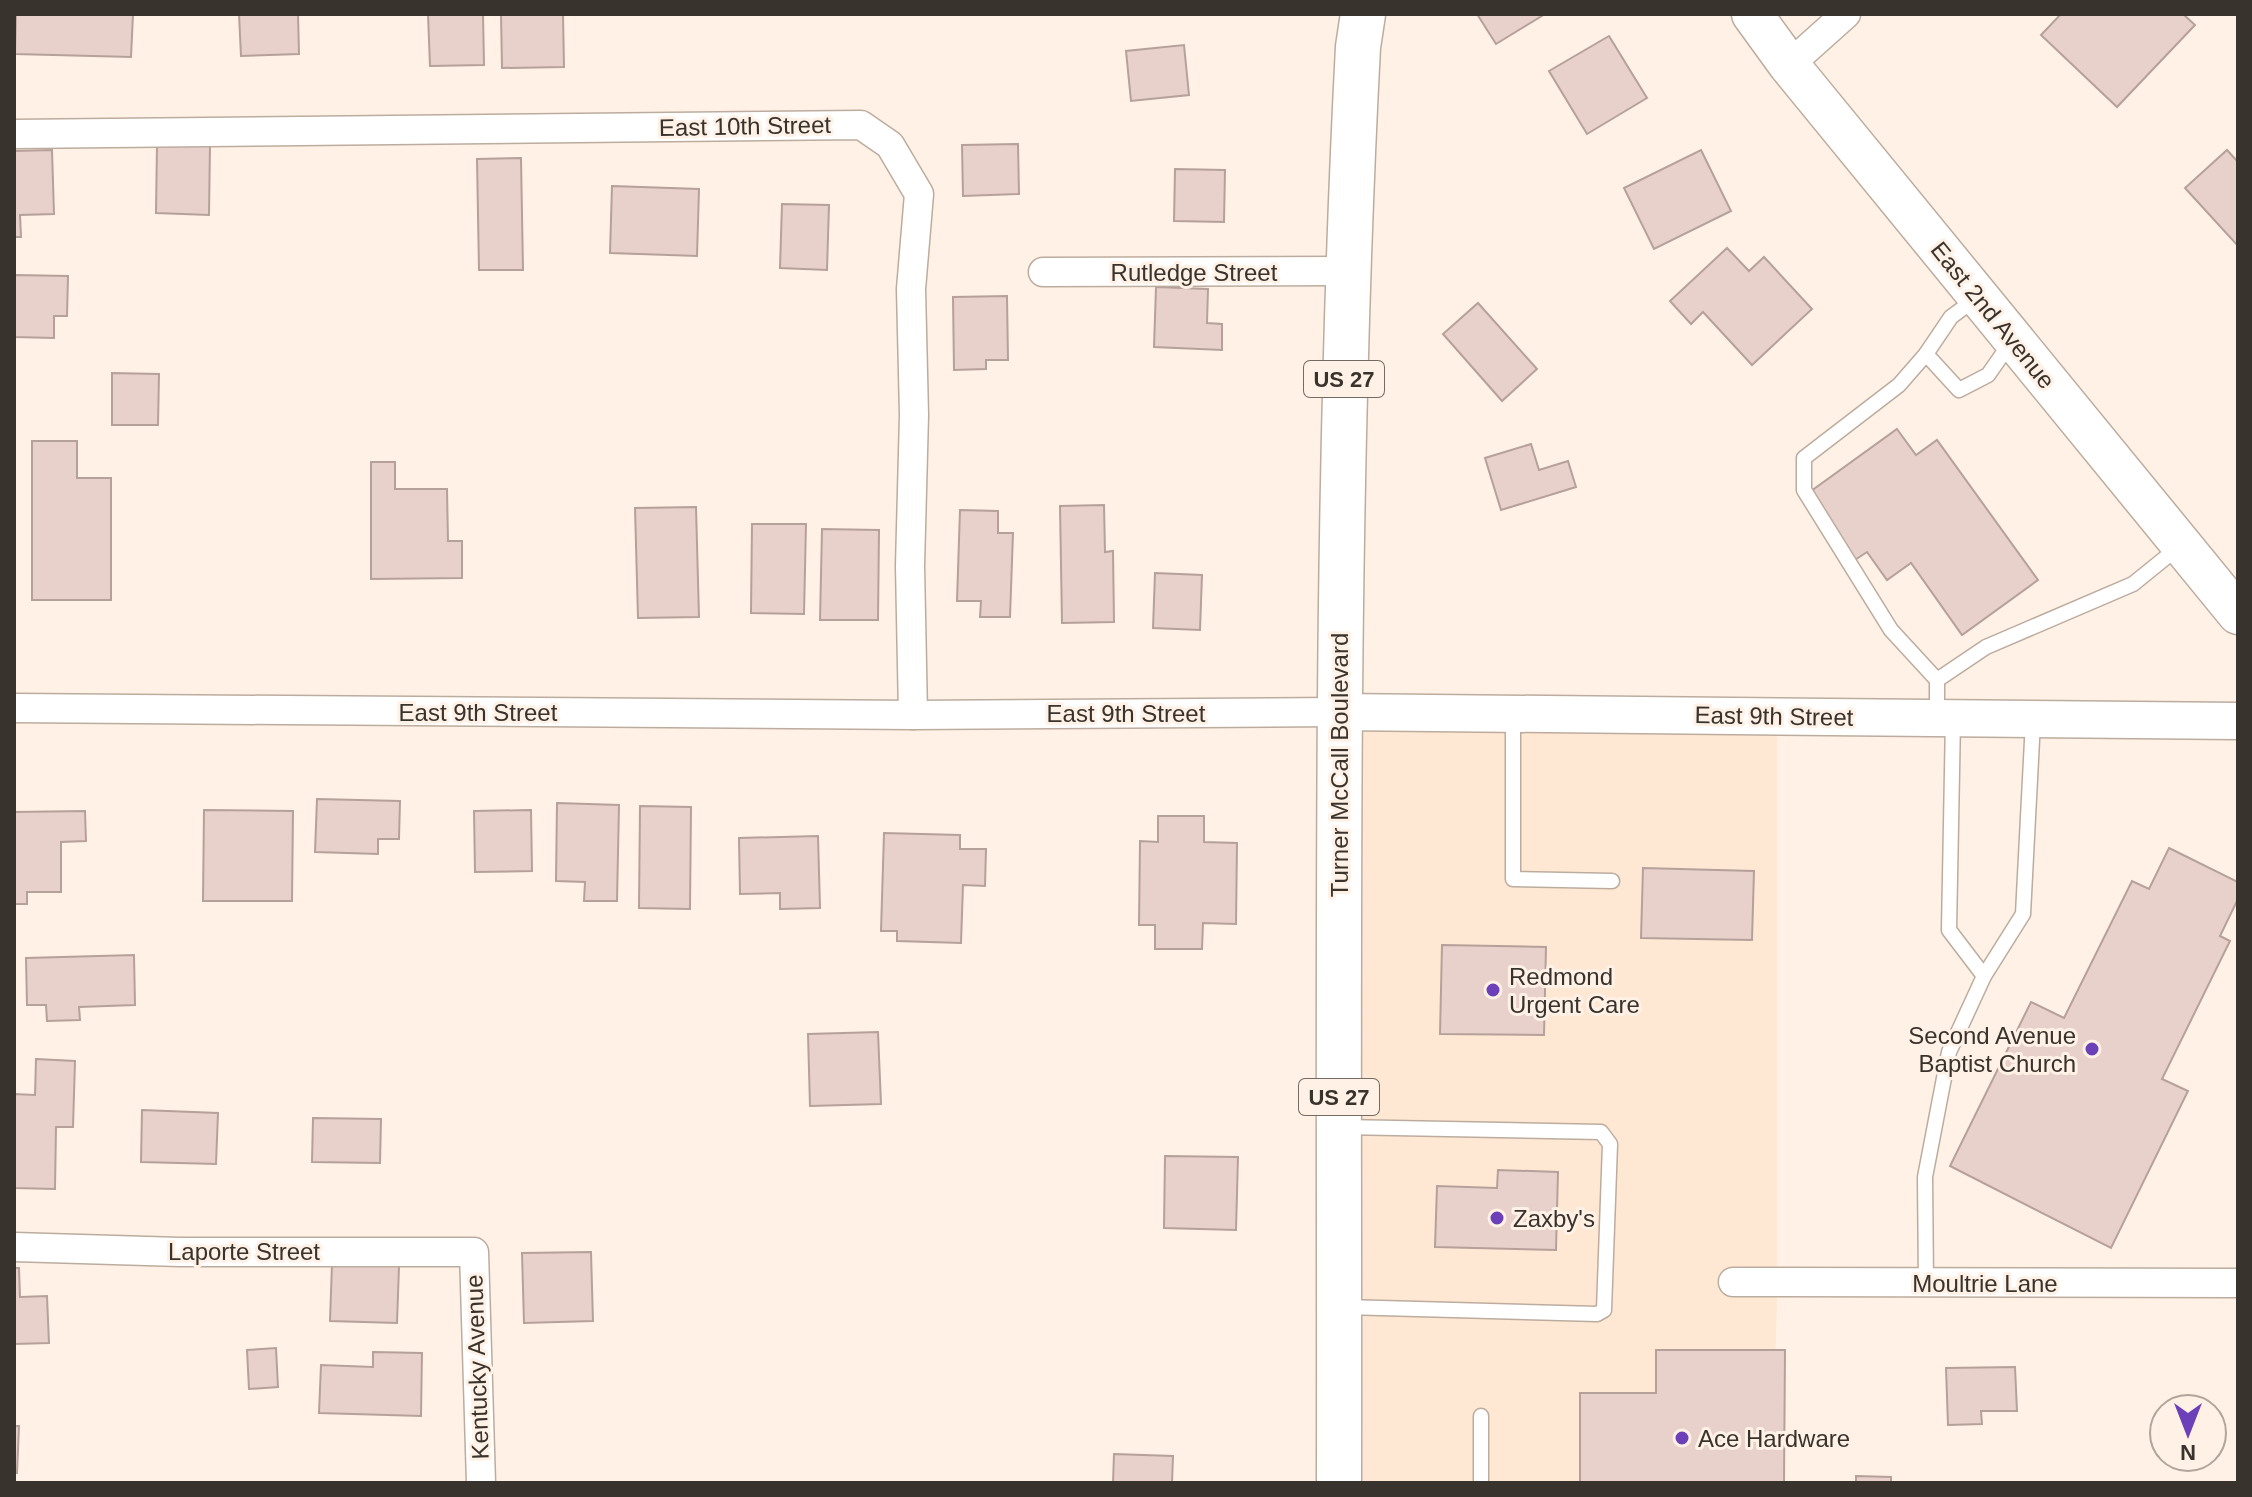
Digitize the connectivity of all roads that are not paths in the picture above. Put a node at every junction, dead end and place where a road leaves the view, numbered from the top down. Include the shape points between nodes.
1 (1752, 14) edge
2 (1846, 14) edge
3 (1358, 25) edge
4 (1789, 65) junction
5 (14, 134) edge
6 (1346, 271) junction
7 (1043, 272) dead end
8 (1978, 297) junction
9 (2013, 339) junction
10 (1926, 354) junction
11 (2182, 545) junction
12 (2238, 614) edge
13 (1937, 680) junction
14 (14, 708) edge
15 (1338, 712) junction
16 (1513, 713) junction
17 (913, 715) junction
18 (1945, 718) junction
19 (2033, 719) junction
20 (2238, 721) edge
21 (1612, 881) dead end
22 (1984, 976) junction
23 (1339, 1127) junction
24 (14, 1247) edge
25 (474, 1252) joint
26 (1733, 1282) dead end
27 (1926, 1283) junction
28 (2238, 1283) edge
29 (1339, 1307) junction
30 (1481, 1416) dead end
31 (481, 1483) edge
32 (1339, 1483) edge
33 (1481, 1483) edge

1 - 4 main road, East 2nd Avenue
2 - 4 street
3 - 6 main road, Turner McCall Boulevard / US 27
4 - 8 main road, East 2nd Avenue
5 - 17 street, East 10th Street via 861,125 890,145 919,194 911,289
6 - 7 street, Rutledge Street
6 - 15 main road, Turner McCall Boulevard / US 27
8 - 9 main road, East 2nd Avenue
8 - 10 lane via 1951,317
9 - 10 lane via 1988,375 1959,390
9 - 11 main road, East 2nd Avenue
10 - 13 lane via 1899,385 1804,458 1804,490 1891,630
11 - 12 main road, East 2nd Avenue
11 - 13 lane via 2133,584 1986,647
13 - 18 lane
14 - 17 street, East 9th Street
15 - 16 street, East 9th Street
15 - 17 street, East 9th Street
15 - 23 main road, Turner McCall Boulevard / US 27
16 - 18 street, East 9th Street
16 - 21 lane via 1513,879
18 - 19 street, East 9th Street
18 - 22 lane via 1949,930
19 - 20 street, East 9th Street
19 - 22 lane via 2023,914
22 - 27 lane via 1949,1052 1925,1177
23 - 29 main road, Turner McCall Boulevard / US 27
23 - 29 lane via 1601,1132 1610,1144 1604,1310 1597,1314
24 - 25 street, Laporte Street
25 - 31 street, Kentucky Avenue
26 - 27 street, Moultrie Lane
27 - 28 street, Moultrie Lane
29 - 32 main road, Turner McCall Boulevard / US 27
30 - 33 lane

